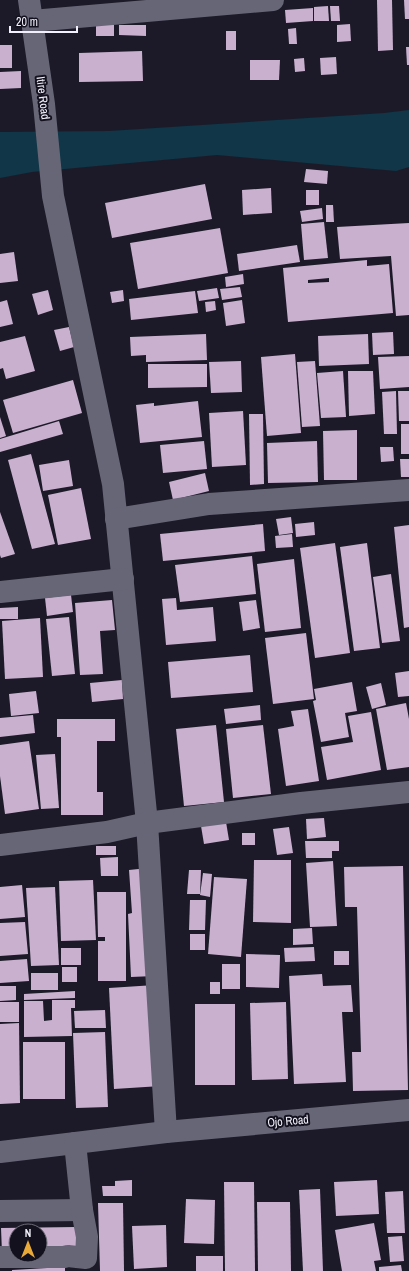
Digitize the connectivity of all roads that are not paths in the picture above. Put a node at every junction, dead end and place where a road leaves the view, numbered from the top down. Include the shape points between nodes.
1 (29, 0) edge
2 (273, 0) edge
3 (32, 21) junction
4 (409, 490) edge
5 (116, 519) junction
6 (123, 579) junction
7 (0, 592) edge
8 (409, 792) edge
9 (147, 823) junction
10 (0, 845) edge
11 (409, 1110) edge
12 (166, 1132) junction
13 (75, 1143) junction
14 (0, 1152) edge
15 (82, 1210) junction
16 (0, 1211) edge
17 (0, 1257) edge

1 - 3 street, Itire Road
2 - 3 street
3 - 5 street, Itire Road via 54,196 113,484
4 - 5 street via 209,504
5 - 6 street, Itire Road
6 - 7 street
6 - 9 street, Itire Road
8 - 9 street
9 - 10 street via 107,832
9 - 12 street, Itire Road
11 - 12 street, Ojo Road
12 - 13 street, Ojo Road
13 - 14 street, Ojo Road
13 - 15 street
15 - 16 street
15 - 17 street via 87,1237 86,1258

